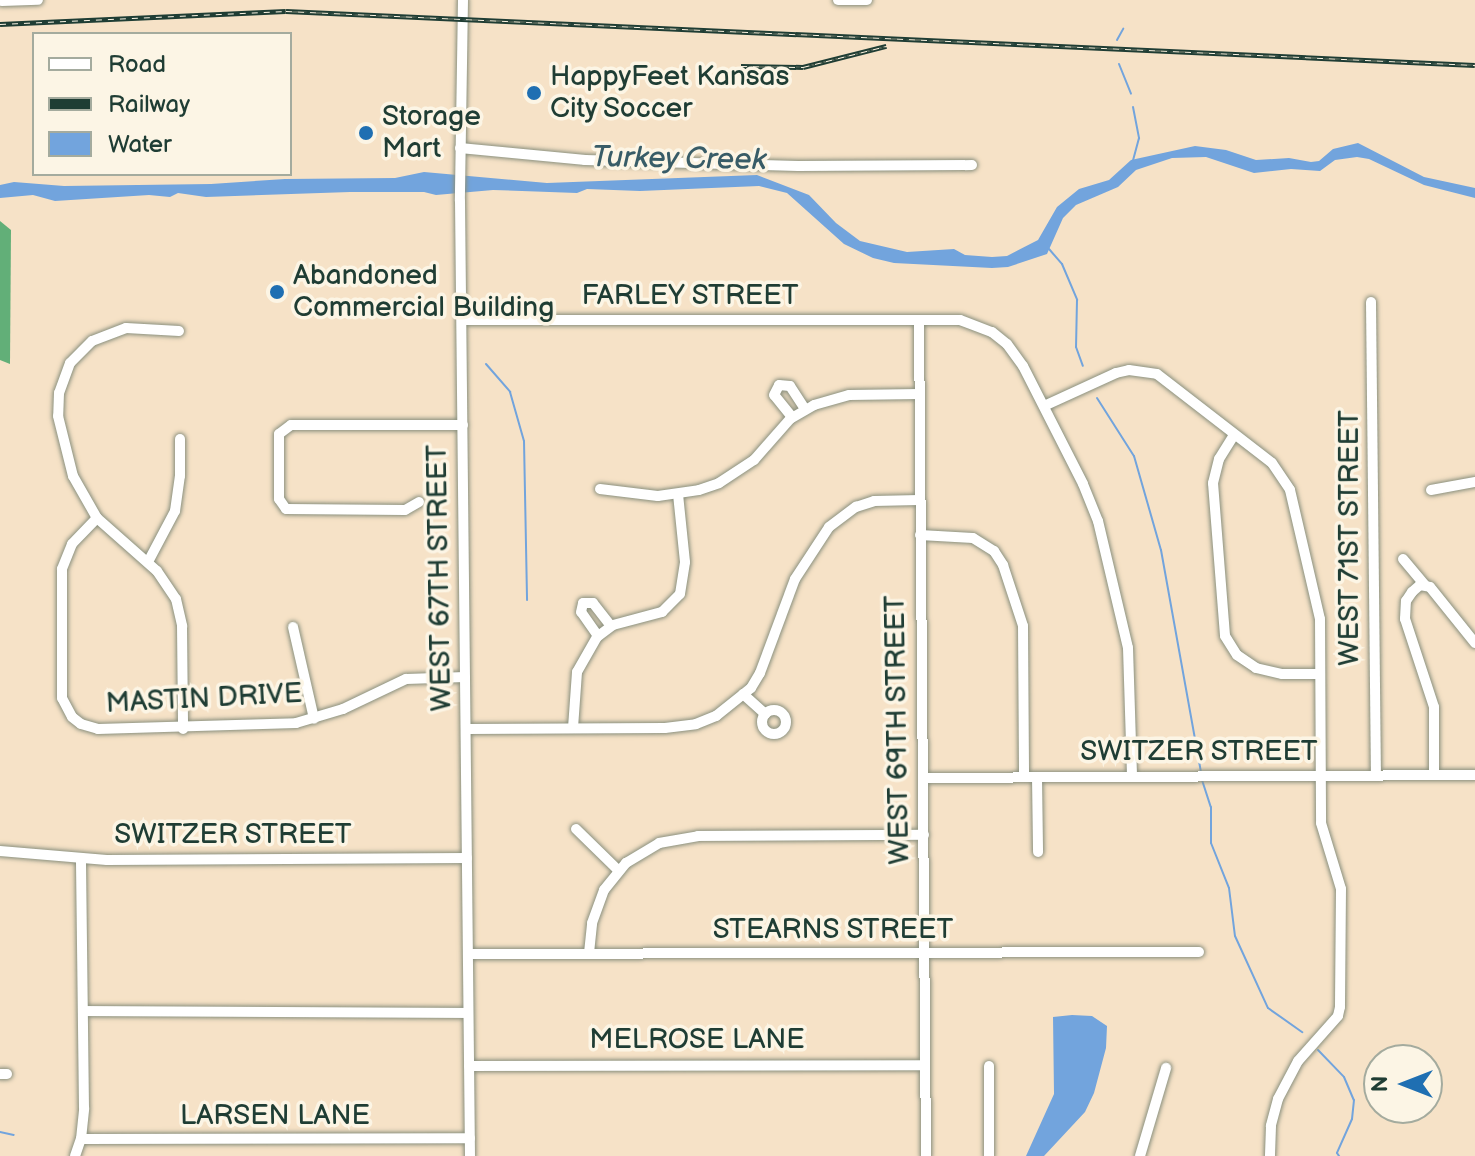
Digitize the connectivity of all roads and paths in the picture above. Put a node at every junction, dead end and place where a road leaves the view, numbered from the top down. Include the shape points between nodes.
1 (38, 0) edge
2 (463, 0) edge
3 (838, 0) edge
4 (867, 0) edge
5 (1, 2) edge
6 (460, 148) junction
7 (972, 165) dead end
8 (1371, 302) dead end
9 (462, 320) junction
10 (919, 320) junction
11 (179, 331) dead end
12 (919, 394) junction
13 (1044, 406) junction
14 (805, 409) junction
15 (792, 417) junction
16 (463, 425) junction
17 (1234, 435) junction
18 (180, 439) dead end
19 (1475, 482) edge
20 (600, 489) dead end
21 (1431, 490) dead end
22 (678, 494) junction
23 (919, 500) junction
24 (419, 502) dead end
25 (97, 518) junction
26 (920, 535) junction
27 (1403, 559) dead end
28 (148, 562) junction
29 (1425, 585) junction
30 (611, 626) junction
31 (293, 627) dead end
32 (598, 636) junction
33 (1475, 643) edge
34 (1320, 674) junction
35 (465, 677) junction
36 (743, 694) junction
37 (765, 714) dead end
38 (314, 719) junction
39 (573, 728) junction
40 (183, 729) junction
41 (466, 729) junction
42 (1320, 775) junction
43 (1376, 775) junction
44 (1434, 775) junction
45 (1475, 775) edge
46 (1132, 776) junction
47 (1024, 777) junction
48 (1037, 777) junction
49 (923, 778) junction
50 (576, 829) dead end
51 (924, 835) junction
52 (0, 851) edge
53 (1038, 852) dead end
54 (467, 858) junction
55 (81, 859) junction
56 (618, 870) junction
57 (1199, 952) dead end
58 (589, 953) junction
59 (468, 954) junction
60 (925, 954) junction
61 (84, 1011) junction
62 (468, 1013) junction
63 (925, 1065) junction
64 (469, 1066) junction
65 (989, 1066) dead end
66 (1166, 1068) dead end
67 (470, 1138) junction
68 (81, 1139) junction
69 (75, 1156) edge
70 (470, 1156) edge
71 (926, 1156) edge
72 (989, 1156) edge
73 (1140, 1156) edge
74 (1270, 1156) edge

1 - 5 street
2 - 6 street, WEST 67TH STREET
3 - 4 street
6 - 7 street via 585,160
6 - 9 street, WEST 67TH STREET
8 - 43 street, WEST 71ST STREET
9 - 10 street, FARLEY STREET
9 - 16 street, WEST 67TH STREET
10 - 12 street, WEST 69TH STREET
10 - 13 street via 969,321 1000,338
11 - 25 street via 109,332 70,363 59,393 61,435 73,476
12 - 14 street via 839,396
12 - 23 street, WEST 69TH STREET
13 - 17 street via 1116,373 1143,371 1169,382
13 - 46 street via 1087,492 1104,544 1131,669
14 - 15 street
14 - 15 street via 790,386 779,385 774,395
15 - 22 street via 737,473
16 - 24 street via 285,427 279,434 279,499 286,509 405,510
16 - 35 street, WEST 67TH STREET
17 - 34 street via 1280,471 1290,490 1318,605
17 - 34 street via 1219,459 1213,483 1225,636 1237,655 1256,668
18 - 28 street via 175,511
19 - 21 street
20 - 22 street
22 - 30 street via 685,562 680,594 662,612
23 - 26 street, WEST 69TH STREET
23 - 36 street via 874,501 829,527 795,579 768,656
25 - 28 street
25 - 40 street, MASTIN DRIVE via 72,544 62,569 62,698 72,717 98,729
26 - 47 street via 973,538 994,551 1003,565 1023,626
26 - 49 street, WEST 69TH STREET
27 - 29 street
28 - 40 street via 169,586 181,619
29 - 33 street
29 - 44 street via 1412,592 1404,610 1436,716
30 - 32 street
30 - 32 street via 593,603 583,603 581,612
31 - 38 street
32 - 39 street via 577,672
34 - 42 street
35 - 38 street, MASTIN DRIVE via 406,679
35 - 41 street, WEST 67TH STREET
36 - 37 street
36 - 39 street via 716,716 696,724
38 - 40 street, MASTIN DRIVE via 277,726
39 - 41 street
41 - 54 street, WEST 67TH STREET
42 - 43 street, SWITZER STREET
42 - 46 street, SWITZER STREET
42 - 74 street via 1324,839 1341,889 1340,1007 1298,1061 1278,1099
43 - 44 street, SWITZER STREET
44 - 45 street, SWITZER STREET
46 - 48 street, SWITZER STREET
47 - 48 street, SWITZER STREET
47 - 49 street, SWITZER STREET
48 - 53 street
49 - 51 street, WEST 69TH STREET
50 - 56 street
51 - 56 street via 688,836 645,850
51 - 60 street, WEST 69TH STREET
52 - 55 street, SWITZER STREET
54 - 55 street, SWITZER STREET
54 - 59 street, WEST 67TH STREET
55 - 61 street
56 - 58 street via 596,907
57 - 60 street, STEARNS STREET
58 - 59 street, STEARNS STREET
58 - 60 street, STEARNS STREET
59 - 62 street, WEST 67TH STREET
60 - 63 street, WEST 69TH STREET
61 - 62 street
61 - 68 street
62 - 64 street, WEST 67TH STREET
63 - 64 street, MELROSE LANE
63 - 71 street, WEST 69TH STREET
64 - 67 street, WEST 67TH STREET
65 - 72 street
66 - 73 street
67 - 68 street, LARSEN LANE
67 - 70 street, WEST 67TH STREET
68 - 69 street

